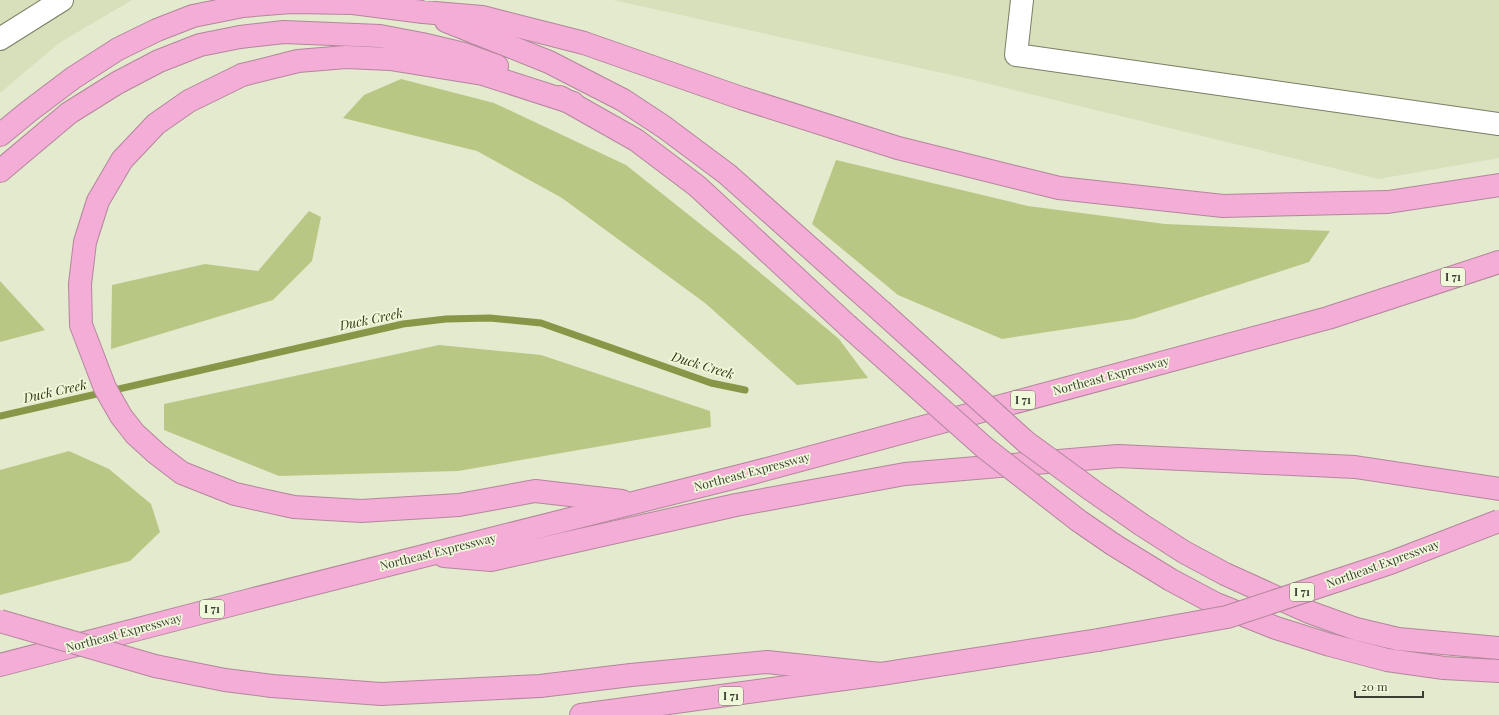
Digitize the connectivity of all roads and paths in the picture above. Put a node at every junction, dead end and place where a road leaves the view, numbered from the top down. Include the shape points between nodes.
1 (62, 0) edge
2 (1022, 0) edge
3 (423, 12) junction
4 (0, 39) edge
5 (573, 103) junction
6 (1499, 124) edge
7 (0, 135) edge
8 (0, 171) edge
9 (1499, 185) edge
10 (1499, 262) edge
11 (1499, 489) edge
12 (637, 502) junction
13 (1499, 521) edge
14 (425, 555) junction
15 (0, 621) edge
16 (1499, 648) edge
17 (0, 665) edge
18 (1499, 671) edge
19 (881, 674) junction
20 (581, 715) edge

1 - 4 street
2 - 6 street via 1016,55
3 - 7 highway via 353,3 291,2 243,6 193,16 118,49 73,78
3 - 9 highway via 482,17 584,43 740,98 898,148 1059,188 1223,206 1388,202
3 - 16 highway, bridge via 549,62 623,100 664,127 727,174 1026,442 1184,552 1225,574 1309,612 1356,629 1398,639
5 - 8 highway via 511,72 464,54 422,44 380,36 284,32 240,37 200,45 117,83 69,113
5 - 12 highway via 483,74 390,59 346,57 298,61 242,75 188,100 156,124 122,160 98,200 85,242 80,284 81,325 105,388 135,434 182,473 234,494 294,507 362,511 459,505 535,491
5 - 18 highway, bridge via 636,140 697,186 985,448 1079,521 1171,580 1216,604 1276,628 1330,645 1386,660 1444,668
10 - 12 highway, Northeast Expressway / I 71 via 1328,318
11 - 14 highway via 1355,467 1118,456 905,474 736,505 491,560
12 - 14 highway, Northeast Expressway / I 71
13 - 19 highway, Northeast Expressway / I 71, bridge via 1390,563 1227,617
14 - 17 highway, Northeast Expressway / I 71
15 - 19 highway, bridge via 155,666 225,680 382,694 540,686 767,662
19 - 20 highway, Northeast Expressway / I 71

